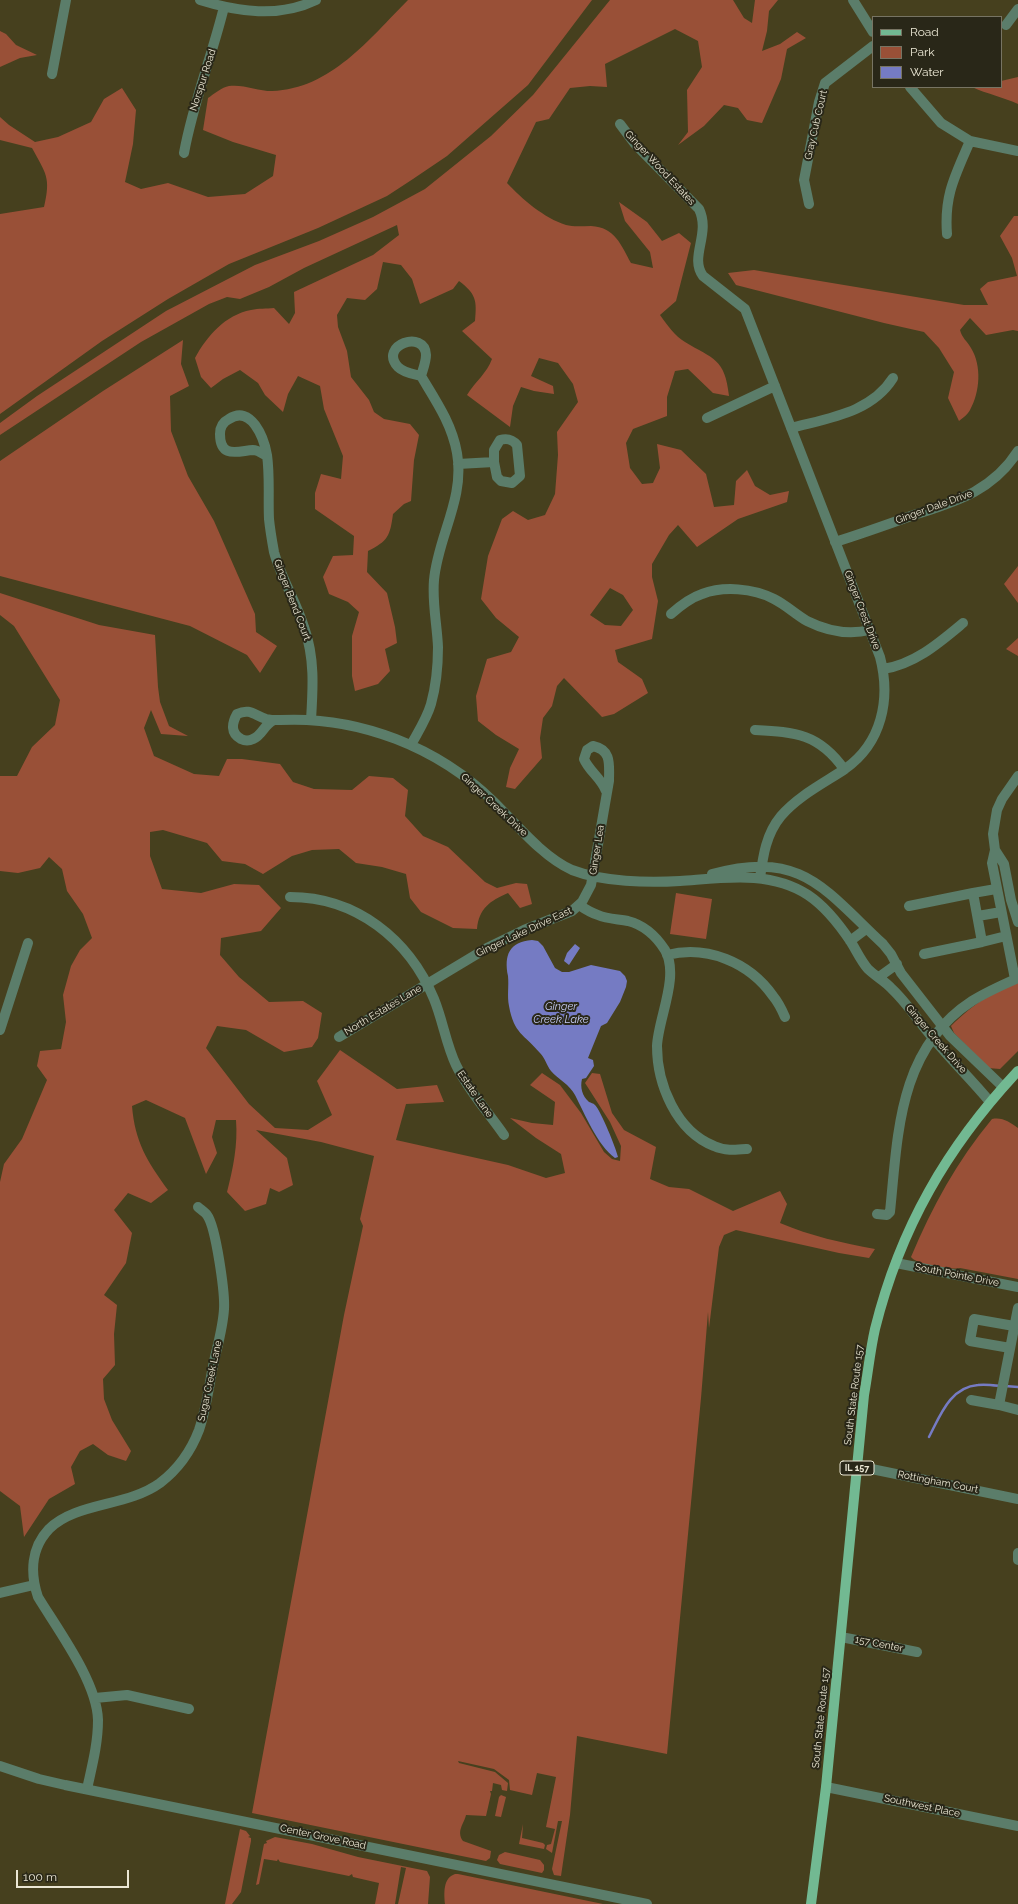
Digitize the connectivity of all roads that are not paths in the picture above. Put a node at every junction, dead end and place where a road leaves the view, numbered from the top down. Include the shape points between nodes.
1 (66, 0) edge
2 (200, 0) edge
3 (316, 0) edge
4 (854, 0) edge
5 (224, 7) junction
6 (1018, 9) edge
7 (1006, 25) dead end
8 (872, 30) edge
9 (872, 47) edge
10 (52, 74) dead end
11 (911, 88) edge
12 (620, 124) dead end
13 (970, 141) junction
14 (1018, 151) edge
15 (184, 153) dead end
16 (809, 204) dead end
17 (947, 234) dead end
18 (745, 309) joint
19 (422, 376) dead end
20 (893, 378) dead end
21 (775, 386) junction
22 (707, 418) dead end
23 (791, 428) junction
24 (1018, 451) edge
25 (267, 456) junction
26 (494, 462) dead end
27 (458, 464) junction
28 (835, 542) junction
29 (671, 614) dead end
30 (963, 623) dead end
31 (870, 630) junction
32 (883, 669) junction
33 (274, 720) dead end
34 (311, 720) junction
35 (755, 730) dead end
36 (412, 745) junction
37 (844, 769) junction
38 (1018, 776) edge
39 (606, 791) dead end
40 (995, 850) junction
41 (762, 866) junction
42 (593, 876) junction
43 (760, 878) junction
44 (689, 880) junction
45 (996, 889) junction
46 (1013, 889) edge
47 (974, 893) junction
48 (290, 897) dead end
49 (1011, 900) junction
50 (579, 905) junction
51 (909, 906) dead end
52 (1000, 907) junction
53 (978, 916) junction
54 (1018, 922) edge
55 (866, 929) junction
56 (1006, 936) junction
57 (850, 941) junction
58 (982, 942) junction
59 (28, 943) dead end
60 (924, 954) dead end
61 (667, 955) junction
62 (897, 964) junction
63 (879, 977) junction
64 (1016, 978) edge
65 (427, 983) junction
66 (785, 1017) dead end
67 (942, 1027) junction
68 (0, 1030) edge
69 (339, 1037) dead end
70 (933, 1038) junction
71 (1018, 1071) edge
72 (1003, 1087) junction
73 (990, 1102) junction
74 (504, 1135) dead end
75 (747, 1149) dead end
76 (198, 1207) dead end
77 (877, 1214) dead end
78 (896, 1263) junction
79 (1018, 1287) edge
80 (1018, 1308) edge
81 (1014, 1326) junction
82 (1010, 1348) junction
83 (971, 1400) dead end
84 (999, 1405) junction
85 (1018, 1410) edge
86 (857, 1466) junction
87 (1018, 1499) edge
88 (1018, 1553) edge
89 (1018, 1560) edge
90 (34, 1585) junction
91 (0, 1592) edge
92 (841, 1636) junction
93 (917, 1652) dead end
94 (95, 1698) junction
95 (189, 1709) dead end
96 (0, 1766) edge
97 (826, 1786) junction
98 (87, 1789) junction
99 (1018, 1826) edge
100 (810, 1901) edge
101 (647, 1904) edge

1 - 10 street
2 - 5 street
3 - 5 street via 300,6 270,11
4 - 8 street
5 - 15 street, Norspur Road via 196,101
6 - 7 street
9 - 16 street, Gray Cub Court via 825,83 804,180
11 - 13 street via 941,123
12 - 18 street, Ginger Wood Estates via 635,144 699,209 704,224 698,260 700,272
13 - 14 street
13 - 17 street via 948,192 945,218
18 - 21 street, Ginger Crest Drive
19 - 27 street via 449,425
20 - 23 street via 882,394 863,407
21 - 22 street
21 - 23 street, Ginger Crest Drive
23 - 28 street, Ginger Crest Drive
24 - 28 street, Ginger Dale Drive via 991,482 964,498
25 - 25 street, Ginger Bend Court via 256,426 249,418 241,415 224,423 220,429 224,447 236,453 254,450
25 - 34 street, Ginger Bend Court via 269,520 274,551 284,584 304,627 311,652 314,685
26 - 27 street
27 - 36 street via 455,505 439,553 434,580 433,606 438,646 435,684 430,705
28 - 31 street, Ginger Crest Drive
29 - 31 street via 701,594 723,590 746,591 772,598 820,626 851,633
30 - 32 street via 912,660
31 - 32 street, Ginger Crest Drive
32 - 37 street, Ginger Crest Drive via 885,699 880,724 863,753
33 - 34 street, Ginger Creek Drive
34 - 36 street, Ginger Creek Drive via 362,728
35 - 37 street via 786,731 809,738 829,750
36 - 42 street, Ginger Creek Drive via 453,767 480,788 553,860
37 - 41 street, Ginger Crest Drive via 781,816 768,839
38 - 40 street via 997,810 993,834
39 - 42 street, Ginger Lea
40 - 45 street via 992,863
40 - 46 street via 1004,864
41 - 43 street, Ginger Crest Drive
41 - 44 street, Ginger Creek Drive via 728,870
41 - 55 street, Ginger Creek Drive via 785,869 812,880
42 - 44 street, Ginger Creek Drive via 646,882
42 - 50 street, Ginger Lea via 588,894
43 - 44 street, Ginger Creek Drive via 722,877
43 - 57 street, Ginger Creek Drive via 783,883 807,894 830,913
45 - 47 street
45 - 52 street
46 - 49 street
47 - 51 street
47 - 53 street
48 - 65 street, Estate Lane via 305,897 338,906 379,926 403,947
49 - 52 street
49 - 54 street
50 - 61 street via 597,915 627,921 646,929
50 - 65 street, Ginger Lake Drive East via 568,913 498,942
52 - 53 street
52 - 56 street
53 - 58 street
55 - 57 street
55 - 62 street, Ginger Creek Drive via 882,944
56 - 58 street
56 - 64 street
57 - 63 street, Ginger Creek Drive via 866,967
58 - 60 street
59 - 68 street
61 - 66 street via 679,952 704,952 734,962 766,986
61 - 75 street via 669,989 657,1045 660,1073 671,1104 688,1128 708,1144 729,1150
62 - 63 street
62 - 67 street, Ginger Creek Drive
63 - 70 street, Ginger Creek Drive via 893,989
64 - 67 street via 970,1002
65 - 69 street, North Estates Lane
65 - 74 street, Estate Lane via 456,1066
67 - 70 street
67 - 72 street, Ginger Creek Drive
70 - 73 street, Ginger Creek Drive
70 - 77 street via 916,1064 902,1107 890,1212 887,1215
71 - 72 main road, South State Route 157 / IL 157
72 - 73 main road, South State Route 157 / IL 157
73 - 78 main road, South State Route 157 / IL 157 via 946,1160 915,1217
76 - 90 street, Sugar Creek Lane via 207,1215 211,1226 224,1292 221,1328 199,1430 179,1464 159,1483 136,1496 73,1514 49,1530 34,1557
78 - 79 street, South Pointe Drive
78 - 86 main road, South State Route 157 / IL 157 via 884,1295 875,1331 864,1395
80 - 81 street
81 - 82 street
81 - 82 street via 974,1319 970,1340
82 - 84 street
83 - 84 street
84 - 85 street
86 - 87 street, Rottingham Court
86 - 92 main road, South State Route 157 / IL 157
88 - 89 street
90 - 91 street
90 - 94 street, Sugar Creek Lane via 38,1597 86,1676
92 - 93 street, 157 Center
92 - 97 main road, South State Route 157 / IL 157
94 - 95 street via 127,1695
94 - 98 street, Sugar Creek Lane via 98,1718 97,1747
96 - 98 street, Center Grove Road via 39,1779
97 - 99 street, Southwest Place
97 - 100 main road, South State Route 157 / IL 157
98 - 101 street, Center Grove Road

